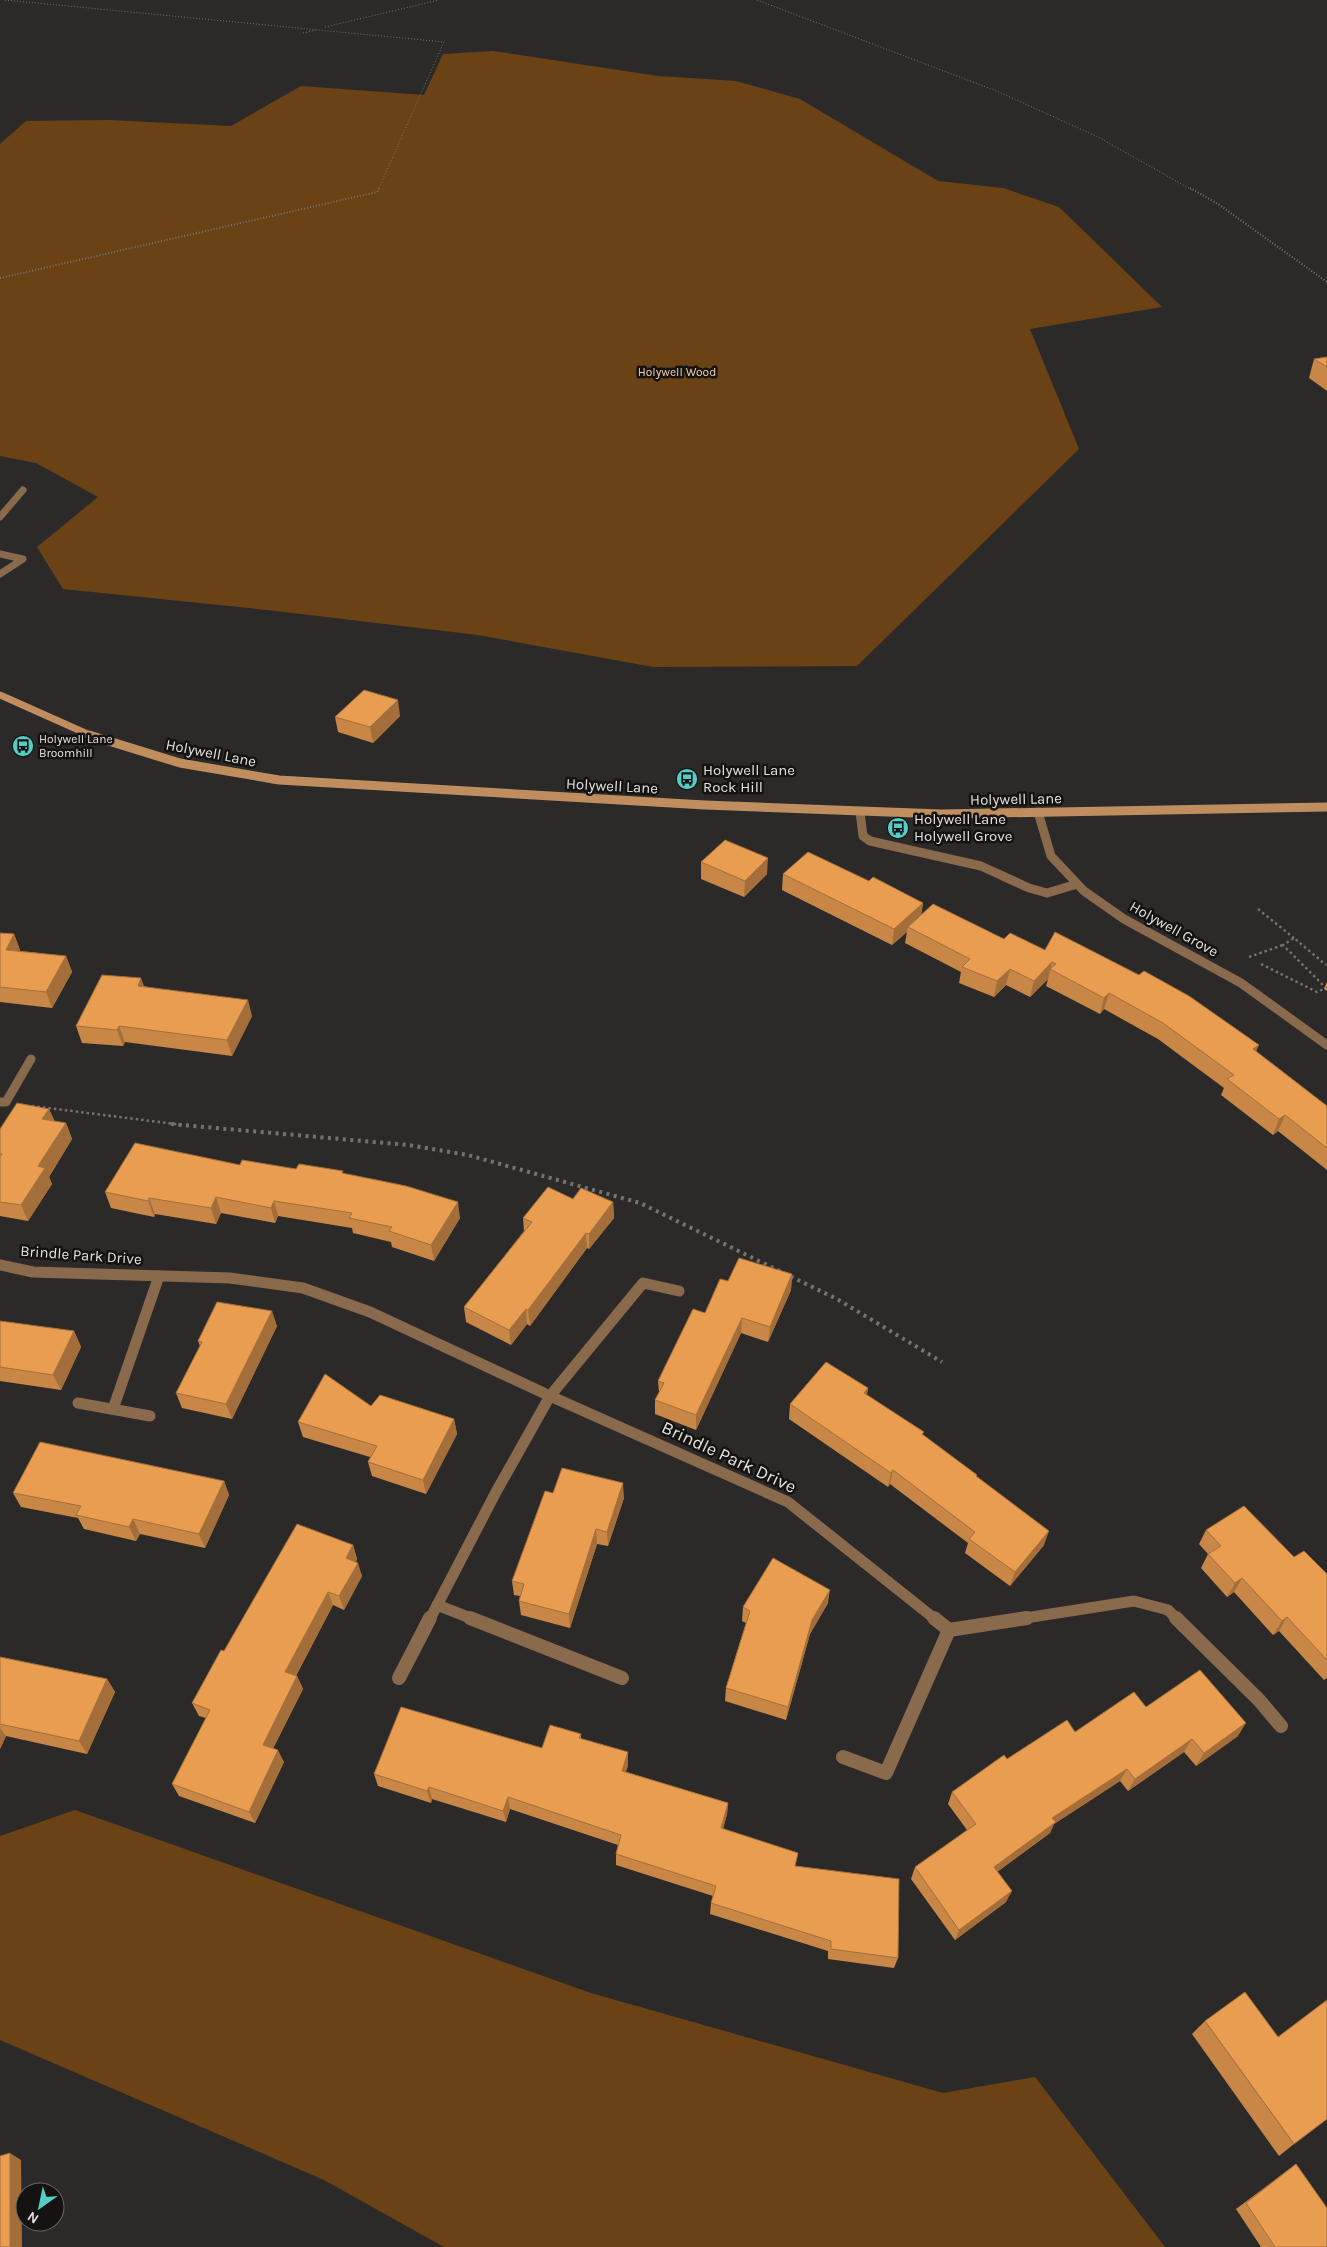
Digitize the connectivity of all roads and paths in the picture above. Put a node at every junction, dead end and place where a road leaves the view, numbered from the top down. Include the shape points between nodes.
1 (5, 0) edge
2 (439, 0) edge
3 (758, 0) edge
4 (321, 28) junction
5 (303, 33) dead end
6 (0, 278) edge
7 (1327, 282) edge
8 (23, 490) dead end
9 (0, 517) edge
10 (0, 554) edge
11 (0, 574) edge
12 (0, 695) edge
13 (1327, 807) edge
14 (860, 812) junction
15 (1038, 812) junction
16 (1074, 885) junction
17 (1258, 909) dead end
18 (1294, 938) junction
19 (1283, 945) junction
20 (1326, 965) edge
21 (1327, 1045) edge
22 (32, 1059) dead end
23 (3, 1102) edge
24 (0, 1265) edge
25 (159, 1276) junction
26 (679, 1291) dead end
27 (942, 1362) dead end
28 (550, 1396) junction
29 (78, 1403) dead end
30 (113, 1409) junction
31 (150, 1416) dead end
32 (437, 1605) junction
33 (949, 1630) junction
34 (400, 1678) dead end
35 (622, 1678) dead end
36 (1281, 1726) dead end
37 (843, 1758) dead end

1 - 4 path
2 - 4 path
3 - 7 path via 999,92 1098,137 1218,204
4 - 5 path
4 - 6 path via 444,42 377,192
8 - 9 street
10 - 11 street via 23,559
12 - 14 main road, Holywell Lane via 101,740 180,764 279,780
13 - 15 main road, Holywell Lane
14 - 15 main road, Holywell Lane
14 - 16 street via 863,836 870,841 973,864 1048,894
15 - 16 street, Holywell Grove via 1050,854
16 - 21 street, Holywell Grove via 1126,919 1210,965 1301,1023
17 - 18 path
18 - 19 path
18 - 20 path
19 - 19 path via 1248,957 1317,992 1326,988
22 - 23 street
23 - 27 path via 174,1124 408,1145 468,1155 559,1179 640,1203 732,1246 837,1299
24 - 25 street, Brindle Park Drive via 33,1272
25 - 28 street, Brindle Park Drive via 230,1278 303,1288 370,1312
25 - 30 street, Brindle Park Drive
26 - 28 street via 643,1283
28 - 32 street
28 - 33 street, Brindle Park Drive via 788,1502
29 - 30 street
30 - 31 street
32 - 34 street
32 - 35 street
33 - 36 street via 1134,1601 1168,1610
33 - 37 street via 886,1773

